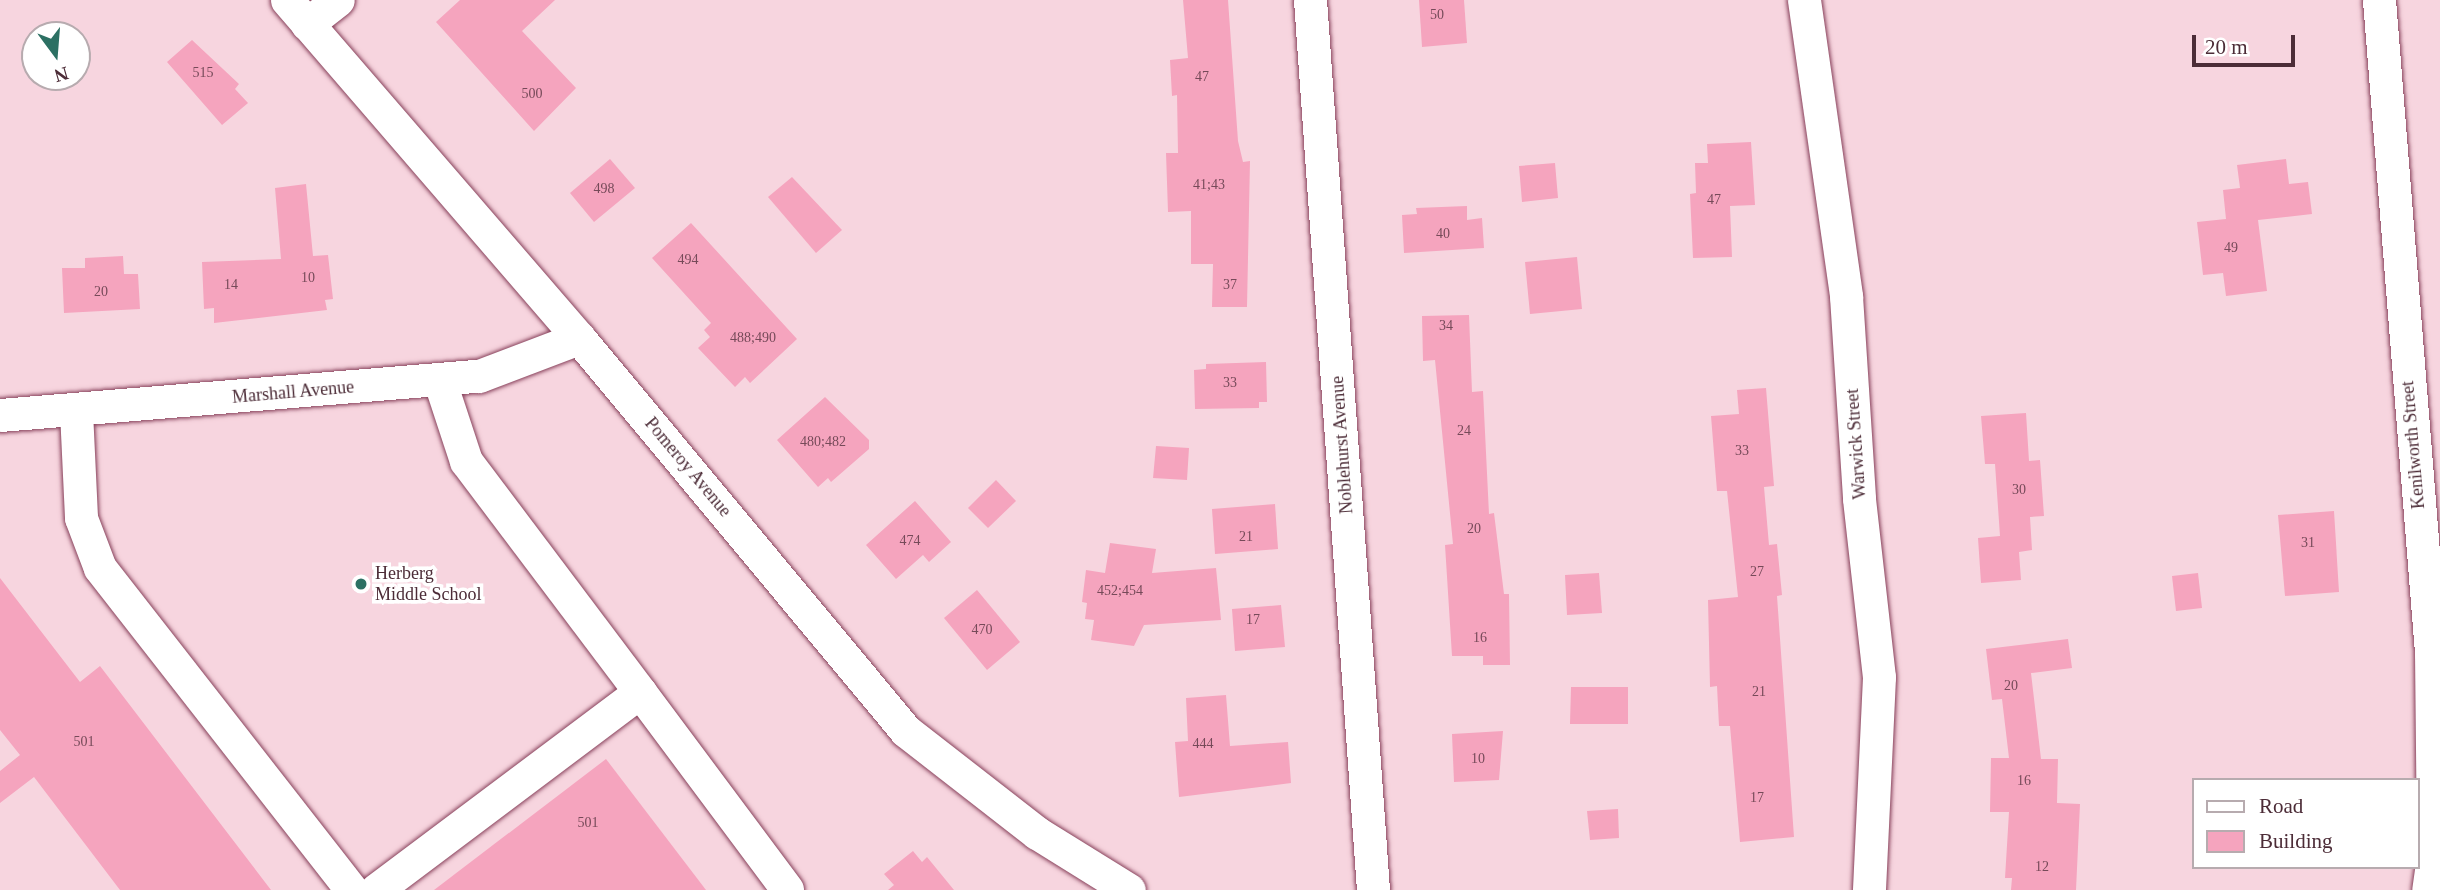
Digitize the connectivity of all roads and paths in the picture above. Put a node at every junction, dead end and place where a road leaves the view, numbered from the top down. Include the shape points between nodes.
1 (338, 0) edge
2 (1310, 0) edge
3 (1804, 0) edge
4 (2379, 0) edge
5 (297, 12) edge
6 (579, 338) junction
7 (439, 379) junction
8 (76, 411) junction
9 (0, 415) edge
10 (640, 692) junction
11 (787, 889) edge
12 (352, 890) edge
13 (376, 890) edge
14 (1129, 890) edge
15 (1373, 890) edge
16 (1869, 890) edge
17 (2428, 890) edge

1 - 5 street
2 - 15 street, Noblehurst Avenue
3 - 16 street, Warwick Street via 1846,296 1879,677
4 - 17 street, Kenilworth Street via 2431,652 2433,856
5 - 6 street, Pomeroy Avenue
6 - 7 street, Marshall Avenue via 516,365
6 - 14 street, Pomeroy Avenue via 906,731 1037,833
7 - 8 street, Marshall Avenue
7 - 10 street via 466,461
8 - 9 street, Marshall Avenue
8 - 12 street via 82,518 100,568
10 - 11 street
10 - 13 street

